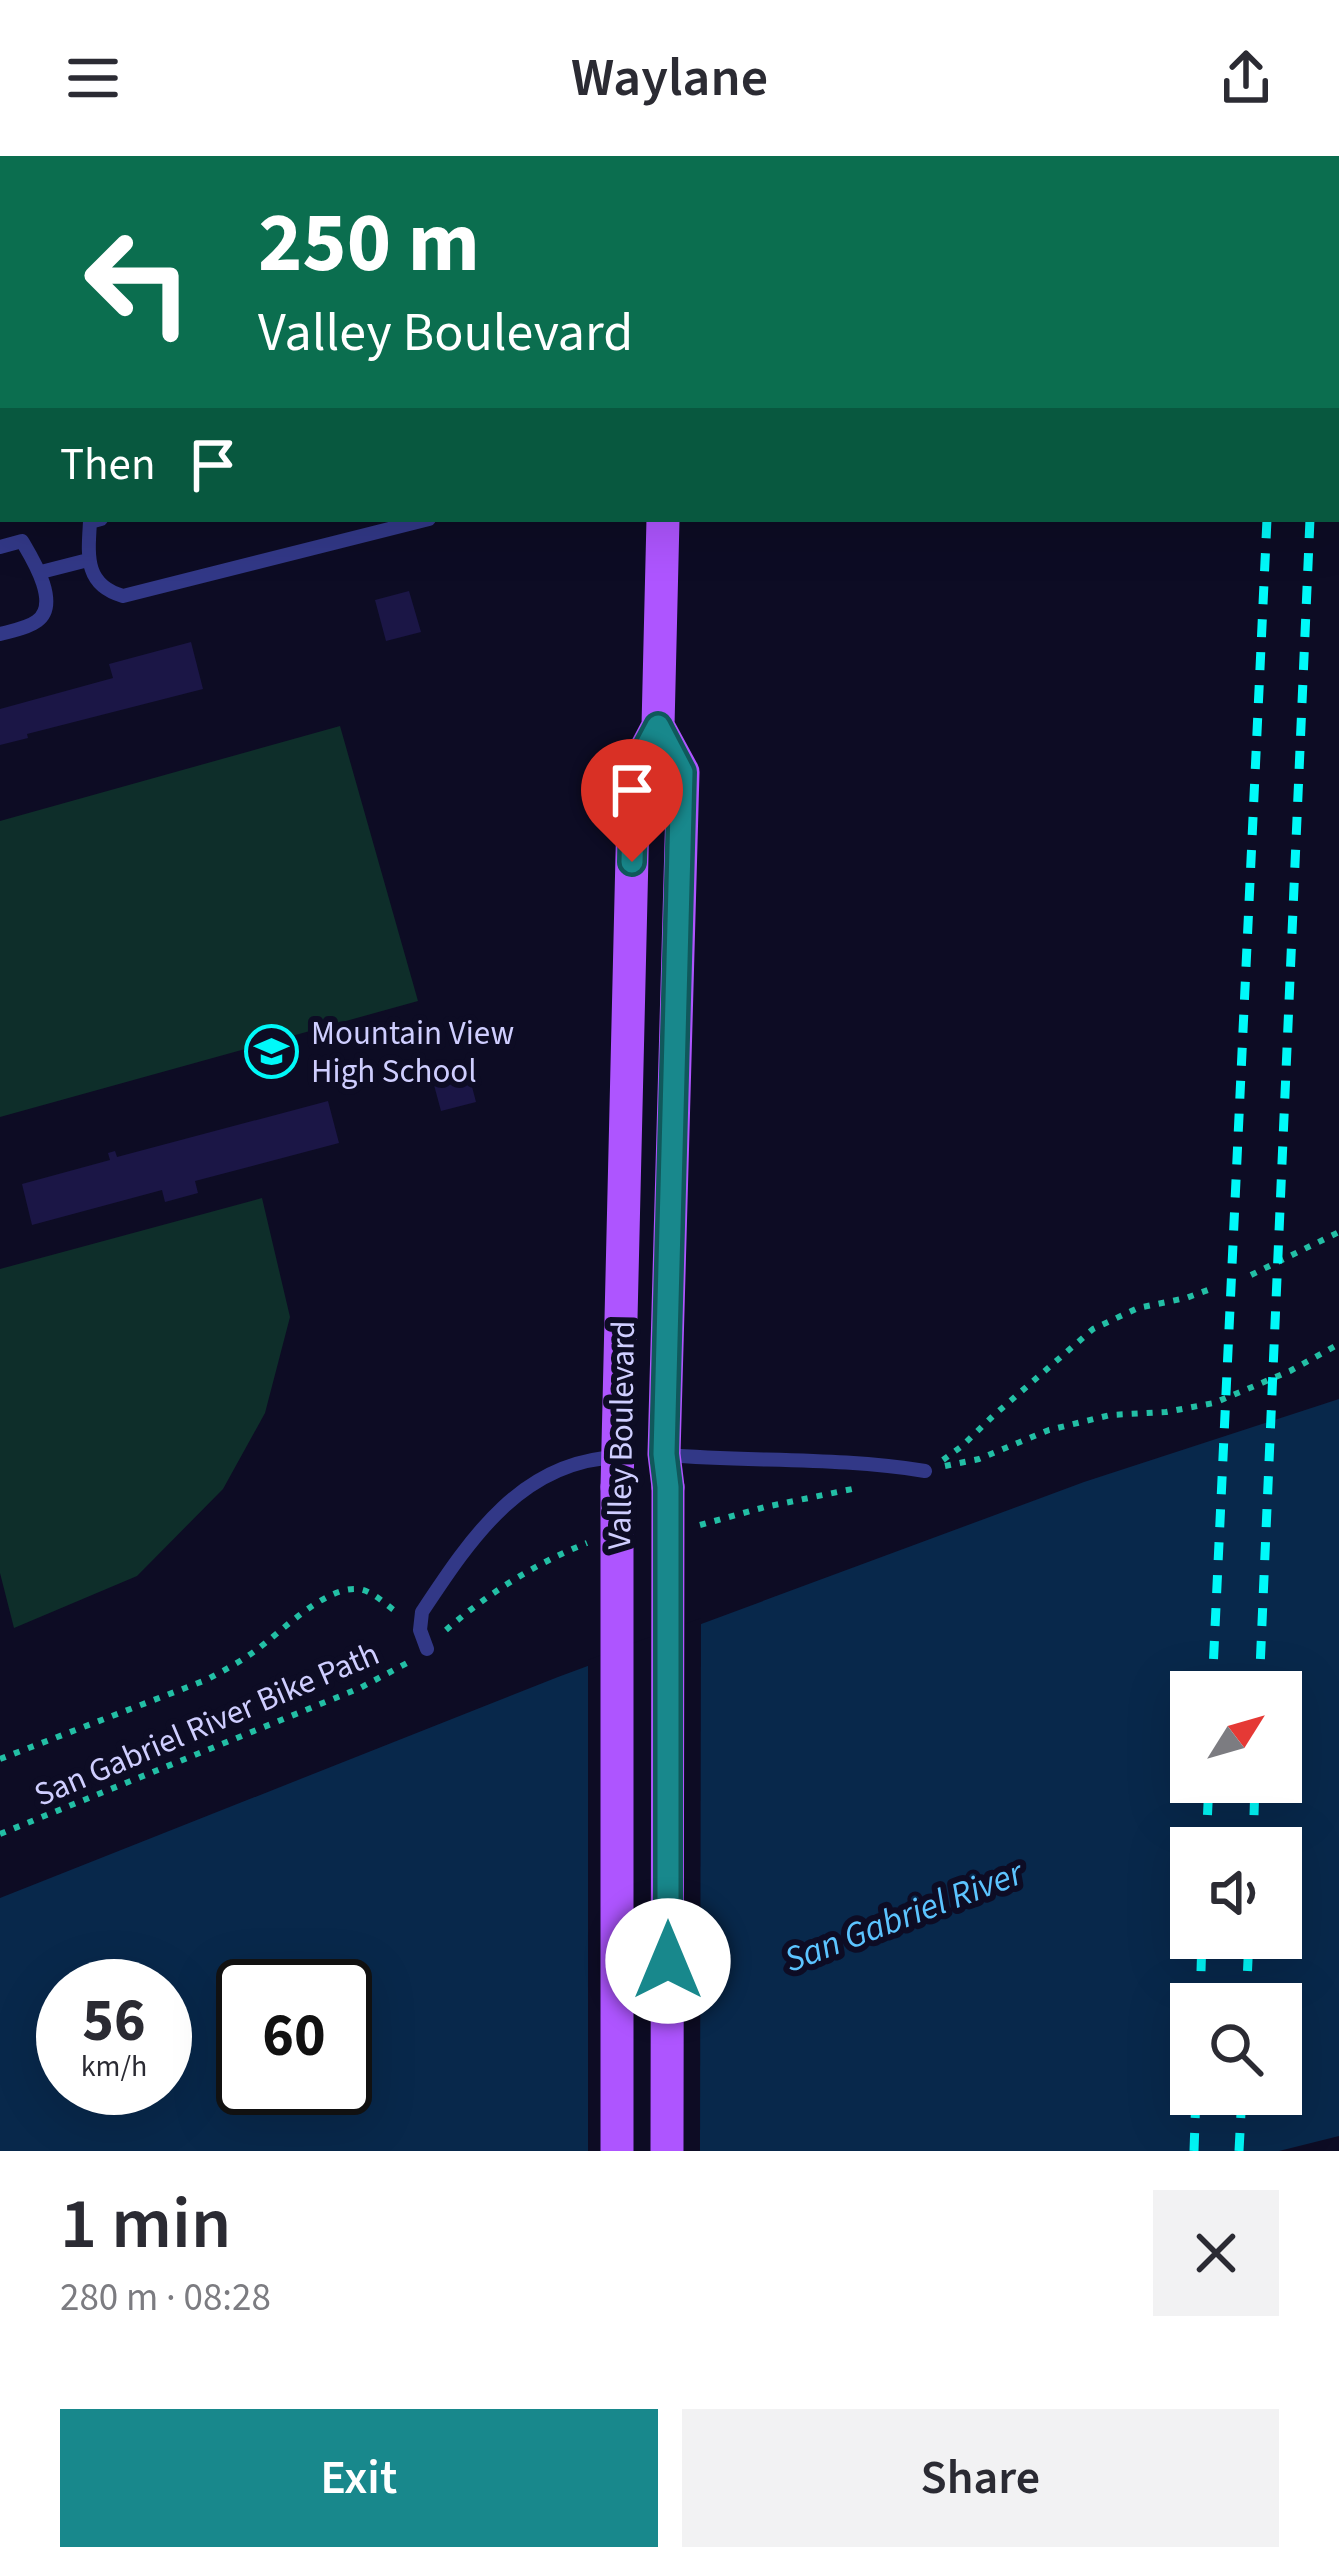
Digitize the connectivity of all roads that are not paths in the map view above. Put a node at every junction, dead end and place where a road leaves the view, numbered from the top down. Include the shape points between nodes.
1 (90, 522) edge
2 (417, 522) edge
3 (663, 522) edge
4 (0, 547) edge
5 (88, 560) junction
6 (41, 572) junction
7 (0, 634) edge
8 (658, 726) junction
9 (666, 1471) junction
10 (925, 1471) road end
11 (618, 1472) junction
12 (427, 1649) road end
13 (617, 2151) edge
14 (667, 2151) edge

1 - 5 lane
2 - 5 lane via 123,596 100,584
3 - 8 main road, Valley Boulevard
4 - 6 lane via 22,541
5 - 6 lane
6 - 7 lane via 44,614
8 - 9 main road, Valley Boulevard via 682,772
8 - 11 main road, Valley Boulevard via 634,771
9 - 10 lane via 728,1460
9 - 14 main road, Valley Boulevard, bridge
11 - 12 lane via 593,1457 518,1493 430,1601 420,1619
11 - 13 main road, Valley Boulevard, bridge

